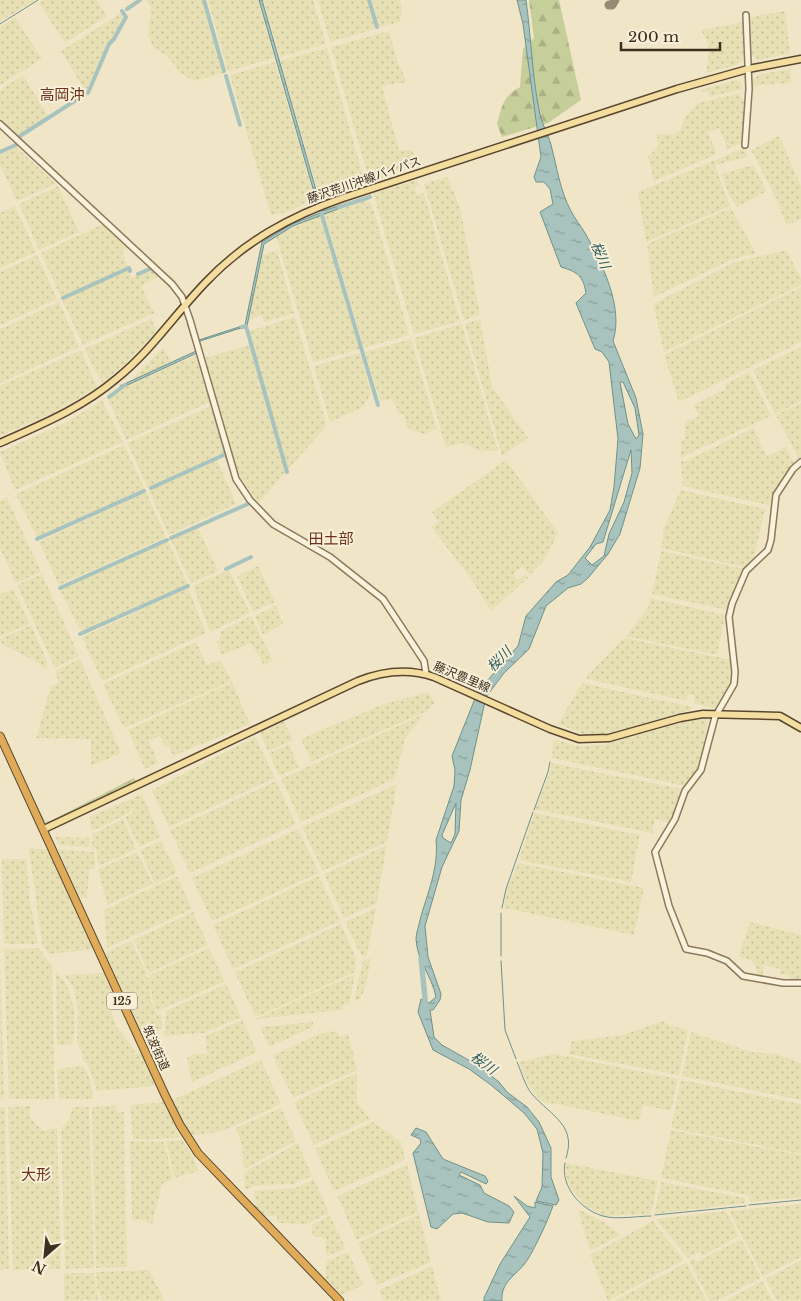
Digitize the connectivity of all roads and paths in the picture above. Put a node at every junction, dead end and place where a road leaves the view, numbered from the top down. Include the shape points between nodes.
1 (746, 15) dead end
2 (801, 58) edge
3 (748, 69) junction
4 (0, 124) edge
5 (745, 145) dead end
6 (185, 306) junction
7 (0, 443) edge
8 (801, 462) edge
9 (426, 674) junction
10 (716, 714) junction
11 (801, 728) edge
12 (0, 736) edge
13 (44, 829) junction
14 (801, 983) edge
15 (340, 1301) edge

1 - 3 street
2 - 3 main road, 藤沢荒川沖線バイパス
3 - 5 street
3 - 6 main road, 藤沢荒川沖線バイパス via 677,89 321,206 272,228 224,263
4 - 6 street via 163,274
6 - 7 main road, 藤沢荒川沖線バイパス via 143,355 102,391 60,416
6 - 9 street via 236,478 250,500 273,524 330,557 383,599 424,662
8 - 10 street via 776,495 768,550 746,571 732,604 729,623 735,679
9 - 10 main road, 藤沢豊里線 via 574,738 598,740 695,715
9 - 13 main road, 藤沢豊里線 via 397,672 371,676
10 - 11 main road, 藤沢豊里線 via 780,716
10 - 14 street via 701,770 685,791 669,831 655,852 669,906 686,949 727,961 743,976
12 - 13 highway, 筑波街道 / 125
13 - 15 highway, 筑波街道 / 125 via 187,1138 217,1174

